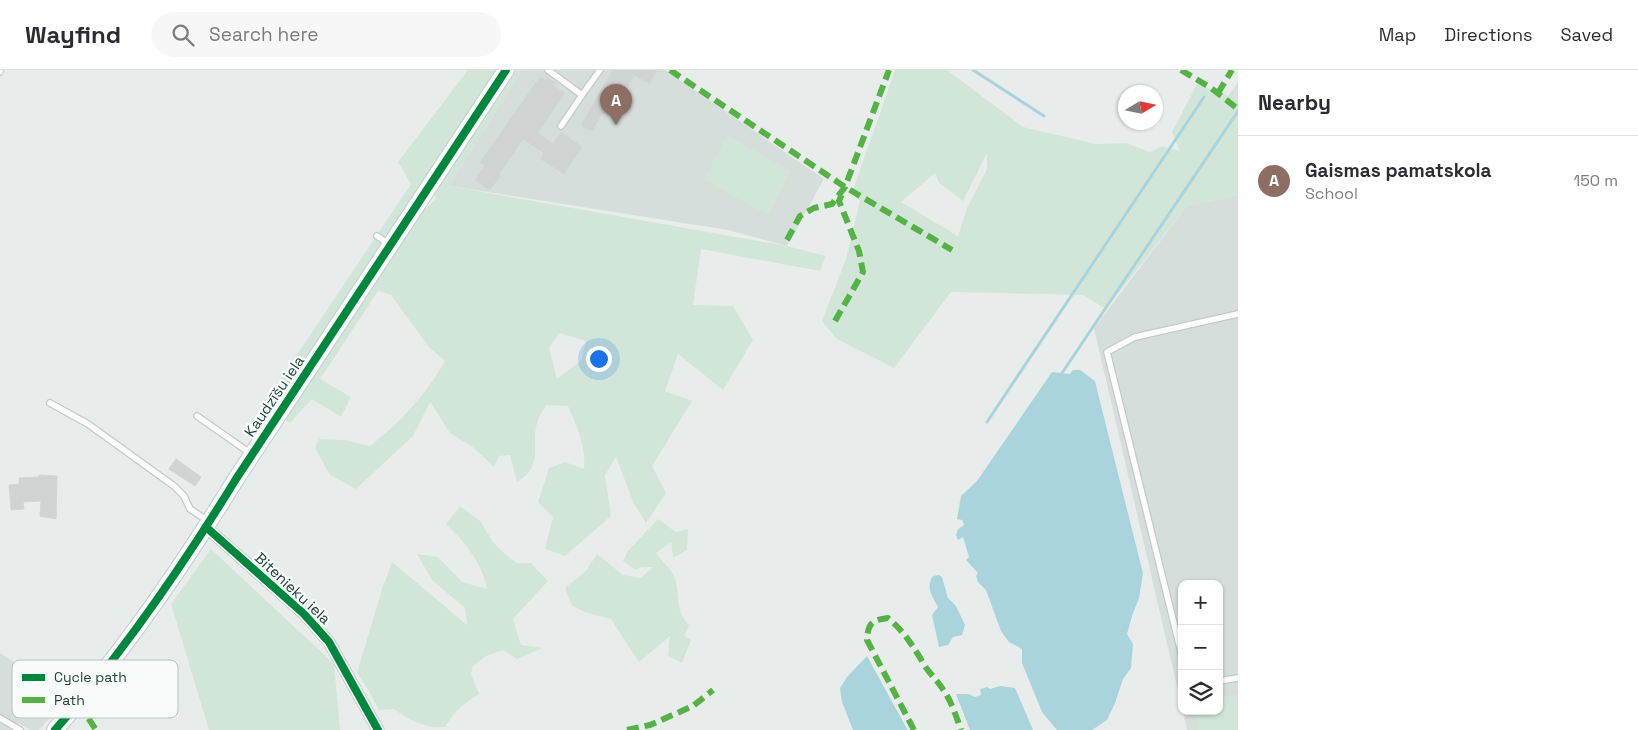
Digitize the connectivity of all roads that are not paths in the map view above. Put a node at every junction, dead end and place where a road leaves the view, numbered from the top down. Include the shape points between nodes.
1 (506, 70) edge
2 (548, 70) edge
3 (600, 70) edge
4 (582, 95) junction
5 (561, 126) dead end
6 (1238, 314) edge
7 (50, 403) dead end
8 (198, 416) dead end
9 (252, 454) junction
10 (208, 524) junction
11 (1178, 640) edge
12 (112, 660) edge
13 (1238, 678) edge
14 (1223, 680) edge
15 (0, 718) edge
16 (66, 718) edge
17 (20, 730) edge
18 (55, 730) edge
19 (378, 730) edge

1 - 9 street, Kaudzīšu iela via 384,241
2 - 4 lane
3 - 4 lane
4 - 5 lane
6 - 11 lane via 1135,337 1107,352
7 - 10 lane via 88,424 174,486 190,509
8 - 9 lane
9 - 10 street, Kaudzīšu iela
10 - 12 street, Kaudzīšu iela
10 - 19 street, Bitenieku iela via 304,614 329,642
13 - 14 lane
15 - 17 lane
16 - 18 street, Kaudzīšu iela

